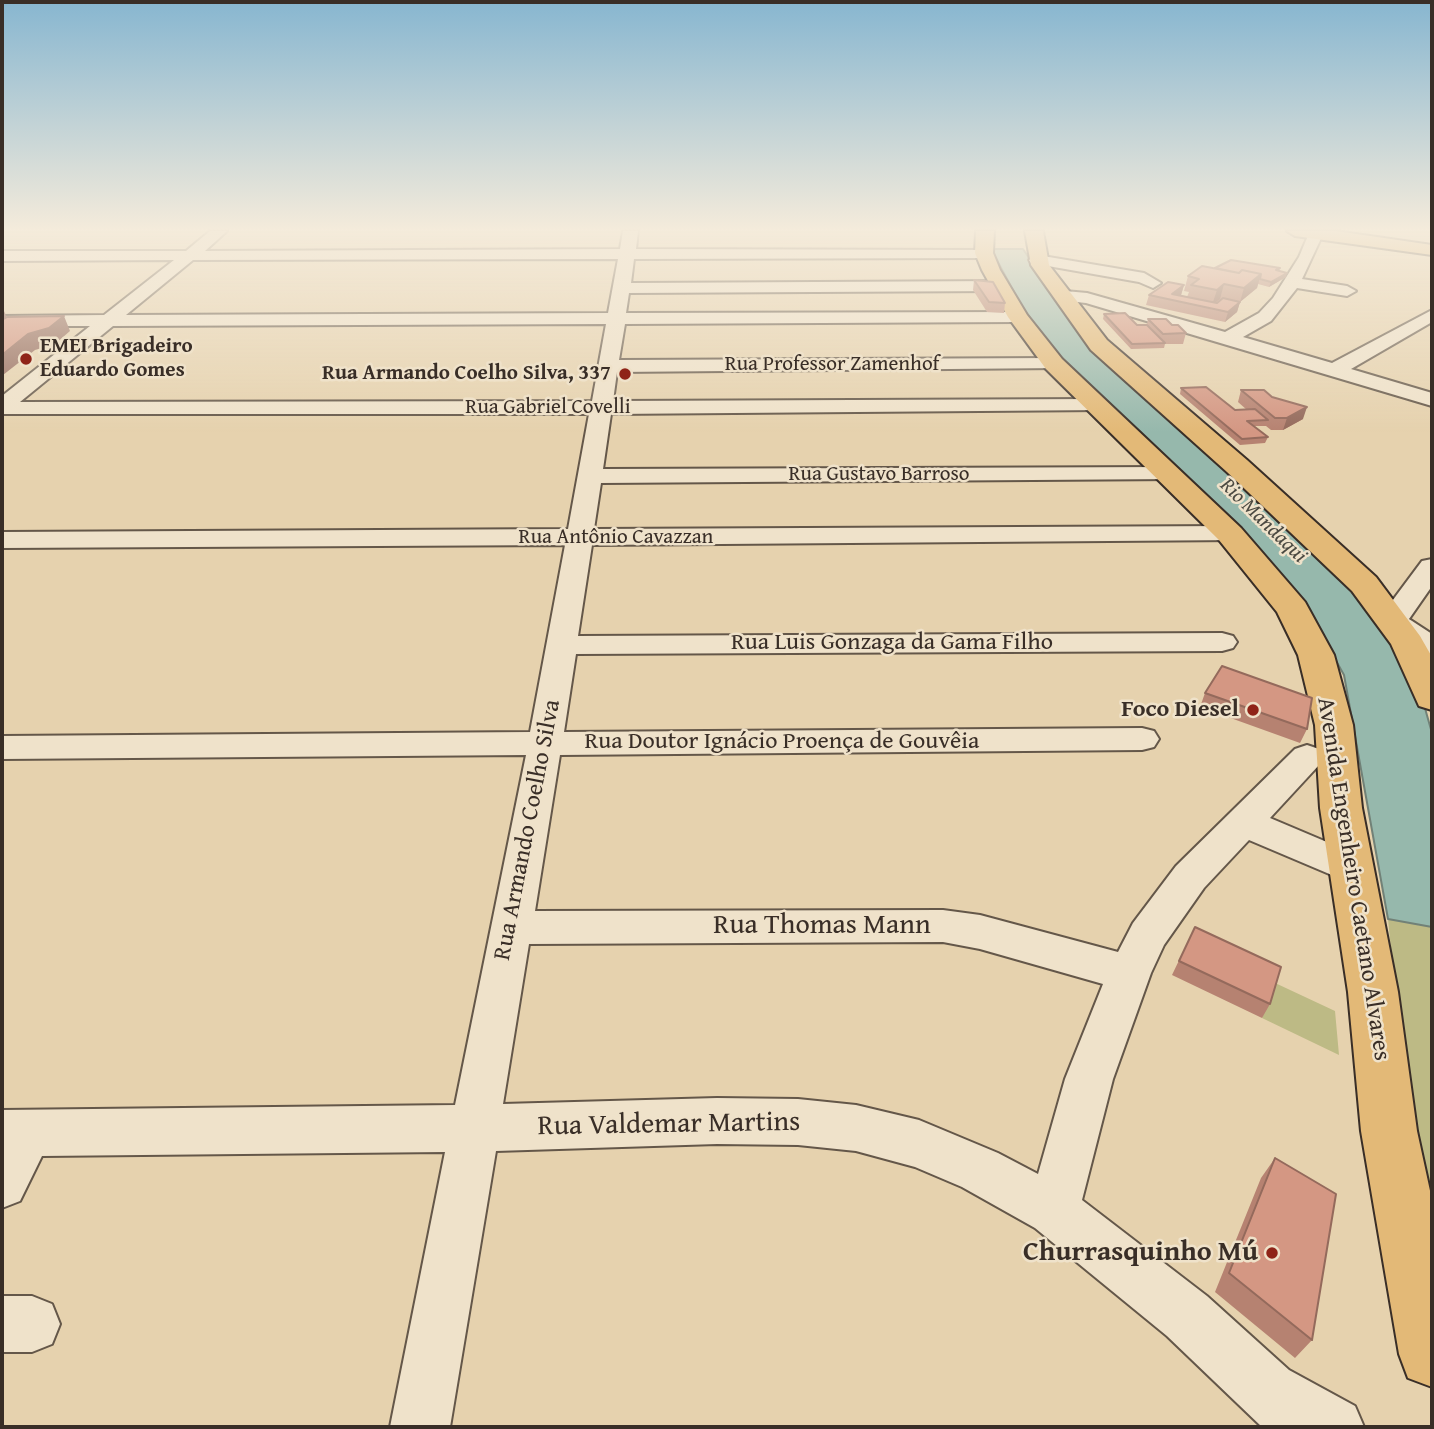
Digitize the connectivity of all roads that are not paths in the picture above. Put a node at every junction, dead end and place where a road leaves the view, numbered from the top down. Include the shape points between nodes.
1 (137, 298) edge
2 (619, 298) edge
3 (657, 298) edge
4 (657, 298) edge
5 (1028, 298) edge
6 (1066, 298) edge
7 (1075, 298) edge
8 (1112, 298) edge
9 (1279, 298) edge
10 (1100, 302) junction
11 (618, 303) junction
12 (1432, 315) edge
13 (109, 320) junction
14 (2, 321) edge
15 (1227, 338) junction
16 (1054, 365) junction
17 (610, 366) junction
18 (1335, 370) junction
19 (1432, 400) edge
20 (1095, 405) junction
21 (2, 407) edge
22 (602, 408) junction
23 (1168, 474) junction
24 (591, 476) junction
25 (1230, 534) junction
26 (578, 538) junction
27 (2, 540) edge
28 (1432, 567) edge
29 (1393, 621) junction
30 (1222, 642) dead end
31 (562, 645) junction
32 (1432, 647) edge
33 (1432, 698) edge
34 (1142, 739) dead end
35 (545, 744) junction
36 (2, 748) edge
37 (1307, 757) dead end
38 (1245, 823) junction
39 (1353, 869) junction
40 (509, 928) junction
41 (1129, 973) junction
42 (475, 1128) junction
43 (15, 1133) edge
44 (2, 1183) edge
45 (1054, 1210) junction
46 (1432, 1354) edge
47 (1257, 1379) junction
48 (419, 1427) edge
49 (1303, 1427) edge
50 (1334, 1427) edge

1 - 13 street
2 - 11 street, Rua Armando Coelho Silva
3 - 11 street
4 - 11 street
5 - 16 main road, Avenida Engenheiro Caetano Alvares
6 - 29 main road via 1105,353 1297,520 1364,584
7 - 10 street
8 - 10 street
9 - 15 street via 1265,317
10 - 15 street
11 - 13 street
11 - 17 street, Rua Armando Coelho Silva
12 - 18 street
13 - 14 street
13 - 21 street
15 - 18 street
16 - 17 street, Rua Professor Zamenhof
16 - 20 main road, Avenida Engenheiro Caetano Alvares
17 - 22 street, Rua Armando Coelho Silva
18 - 19 street
20 - 22 street, Rua Gabriel Covelli
20 - 23 main road, Avenida Engenheiro Caetano Alvares
21 - 22 street, Rua Gabriel Covelli
22 - 24 street, Rua Armando Coelho Silva
23 - 24 street, Rua Gustavo Barroso
23 - 25 main road, Avenida Engenheiro Caetano Alvares
24 - 26 street, Rua Armando Coelho Silva
25 - 26 street, Rua Antônio Cavazzan
25 - 39 main road, Avenida Engenheiro Caetano Alvares via 1293,609 1316,655 1334,725 1341,808
26 - 27 street, Rua Antônio Cavazzan
26 - 31 street, Rua Armando Coelho Silva
28 - 29 street
29 - 32 street
29 - 33 main road via 1423,671
30 - 31 street, Rua Luis Gonzaga da Gama Filho
31 - 35 street, Rua Armando Coelho Silva
34 - 35 street, Rua Doutor Ignácio Proença de Gouvêia
35 - 36 street, Rua Doutor Ignácio Proença de Gouvêia
35 - 40 street, Rua Armando Coelho Silva
37 - 38 street
38 - 39 street
38 - 41 street via 1183,886 1147,935
39 - 46 main road, Avenida Engenheiro Caetano Alvares via 1389,1131
40 - 41 street, Rua Thomas Mann via 943,926
40 - 42 street, Rua Armando Coelho Silva
41 - 45 street via 1089,1079
42 - 43 street, Rua Valdemar Martins
42 - 45 street, Rua Valdemar Martins via 717,1121 856,1128 919,1144 981,1170
42 - 48 street, Rua Armando Coelho Silva
43 - 44 street
45 - 47 street, Rua Valdemar Martins via 1187,1316
47 - 49 street, Rua Valdemar Martins
47 - 50 street, Rua Valdemar Martins

